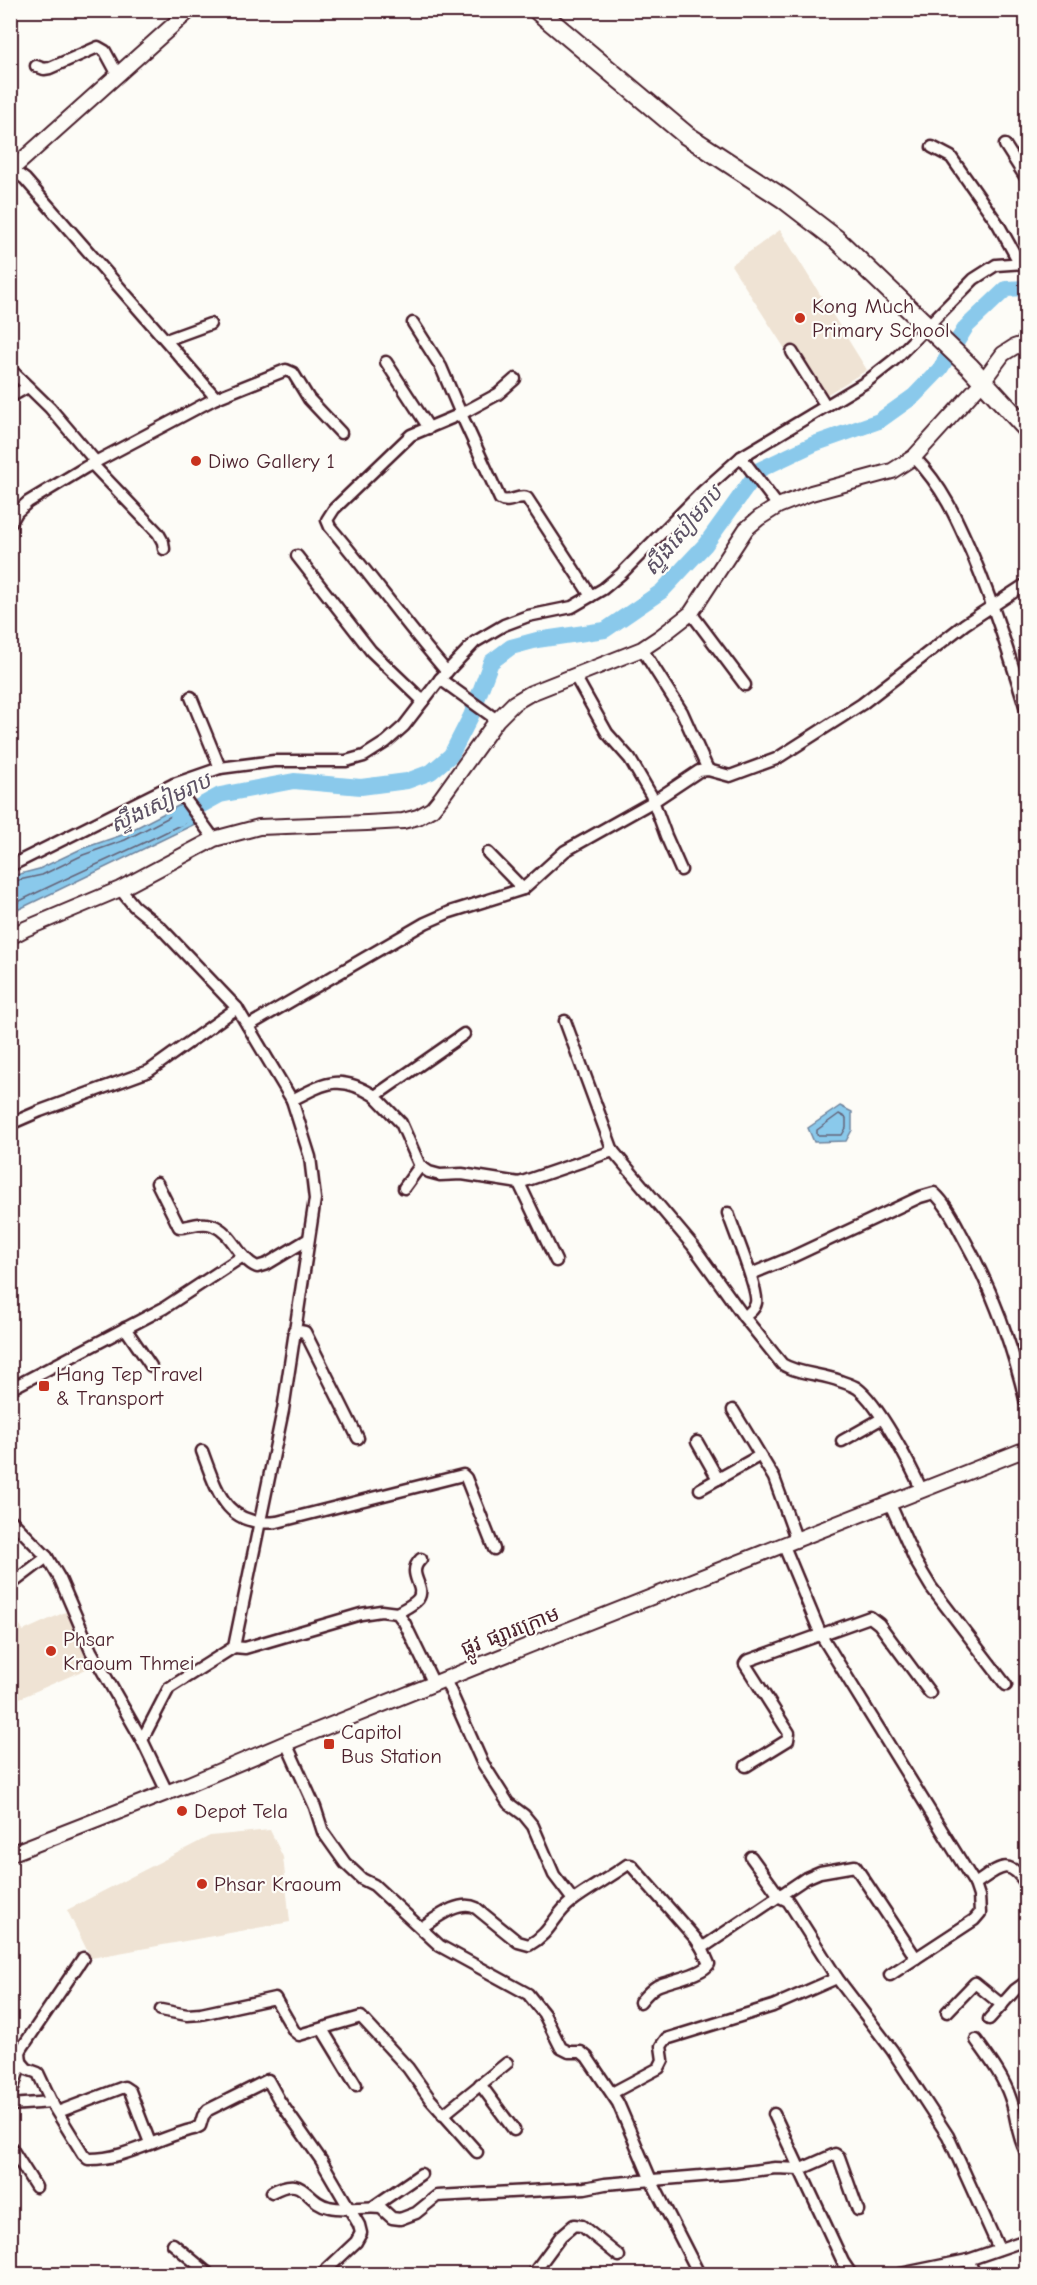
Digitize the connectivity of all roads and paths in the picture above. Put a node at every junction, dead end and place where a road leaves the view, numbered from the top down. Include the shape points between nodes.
1 (190, 10) edge
2 (537, 10) edge
3 (36, 66) dead end
4 (118, 75) junction
5 (1005, 145) dead end
6 (932, 147) dead end
7 (11, 170) edge
8 (1026, 178) edge
9 (1023, 263) edge
10 (413, 323) dead end
11 (210, 324) dead end
12 (933, 332) junction
13 (166, 340) junction
14 (1026, 343) edge
15 (792, 352) dead end
16 (386, 362) dead end
17 (10, 369) edge
18 (515, 379) dead end
19 (983, 381) junction
20 (28, 387) junction
21 (10, 397) edge
22 (216, 398) junction
23 (826, 406) junction
24 (461, 414) junction
25 (429, 428) junction
26 (1026, 428) edge
27 (341, 433) dead end
28 (914, 457) junction
29 (743, 459) junction
30 (94, 463) junction
31 (777, 506) junction
32 (11, 521) edge
33 (164, 549) dead end
34 (297, 556) dead end
35 (1026, 584) edge
36 (591, 596) junction
37 (994, 606) junction
38 (691, 613) junction
39 (642, 649) junction
40 (444, 675) junction
41 (575, 676) junction
42 (745, 685) dead end
43 (192, 697) dead end
44 (423, 700) junction
45 (1026, 709) edge
46 (497, 720) junction
47 (220, 768) junction
48 (708, 770) junction
49 (176, 787) junction
50 (654, 801) junction
51 (210, 835) junction
52 (488, 853) dead end
53 (12, 862) edge
54 (681, 870) dead end
55 (120, 889) junction
56 (523, 889) junction
57 (10, 937) edge
58 (237, 1008) junction
59 (565, 1022) dead end
60 (248, 1026) junction
61 (464, 1034) dead end
62 (375, 1096) junction
63 (292, 1100) junction
64 (10, 1124) edge
65 (613, 1151) junction
66 (420, 1166) junction
67 (157, 1183) dead end
68 (519, 1183) junction
69 (404, 1188) dead end
70 (728, 1213) dead end
71 (307, 1240) junction
72 (243, 1256) junction
73 (556, 1261) dead end
74 (751, 1274) junction
75 (744, 1317) junction
76 (125, 1328) junction
77 (294, 1330) junction
78 (151, 1366) dead end
79 (10, 1389) edge
80 (1026, 1402) edge
81 (733, 1410) dead end
82 (881, 1419) junction
83 (358, 1438) dead end
84 (842, 1441) dead end
85 (697, 1442) dead end
86 (1026, 1449) edge
87 (202, 1451) dead end
88 (759, 1456) junction
89 (717, 1479) junction
90 (700, 1489) dead end
91 (922, 1491) junction
92 (890, 1504) junction
93 (10, 1519) edge
94 (261, 1524) junction
95 (797, 1541) junction
96 (784, 1546) junction
97 (494, 1549) dead end
98 (47, 1557) junction
99 (421, 1559) dead end
100 (10, 1585) edge
101 (397, 1613) junction
102 (821, 1635) junction
103 (234, 1647) junction
104 (439, 1681) junction
105 (1006, 1685) dead end
106 (930, 1692) dead end
107 (141, 1740) junction
108 (286, 1743) junction
109 (746, 1766) dead end
110 (167, 1792) junction
111 (12, 1850) edge
112 (751, 1857) dead end
113 (975, 1884) junction
114 (1026, 1884) edge
115 (780, 1897) junction
116 (573, 1900) junction
117 (420, 1928) junction
118 (702, 1948) junction
119 (83, 1958) dead end
120 (916, 1958) junction
121 (890, 1975) dead end
122 (837, 1978) junction
123 (1026, 1982) edge
124 (640, 2002) dead end
125 (1002, 2005) junction
126 (161, 2010) dead end
127 (947, 2012) dead end
128 (989, 2019) dead end
129 (322, 2029) junction
130 (976, 2040) dead end
131 (21, 2062) junction
132 (507, 2063) dead end
133 (480, 2084) junction
134 (356, 2085) dead end
135 (612, 2093) junction
136 (10, 2098) edge
137 (10, 2105) edge
138 (55, 2107) junction
139 (443, 2115) junction
140 (774, 2115) dead end
141 (514, 2130) dead end
142 (150, 2143) junction
143 (10, 2146) edge
144 (1026, 2151) edge
145 (477, 2152) dead end
146 (801, 2169) junction
147 (421, 2174) dead end
148 (651, 2180) junction
149 (36, 2187) dead end
150 (272, 2192) dead end
151 (373, 2207) junction
152 (350, 2208) junction
153 (858, 2210) dead end
154 (1026, 2240) edge
155 (173, 2244) dead end
156 (999, 2249) junction
157 (619, 2256) dead end
158 (968, 2260) junction
159 (209, 2274) edge
160 (322, 2274) edge
161 (533, 2274) edge
162 (699, 2274) edge
163 (851, 2274) edge
164 (900, 2274) edge
165 (975, 2274) edge

1 - 4 street
2 - 12 highway via 686,135 812,219
3 - 4 street via 56,66 98,47 105,51
4 - 7 street
5 - 8 street
6 - 9 street via 951,156
7 - 13 street via 25,179
9 - 12 street via 996,265 974,279
10 - 24 street via 441,367
11 - 13 street
12 - 19 highway
12 - 23 street via 866,382
13 - 22 street
14 - 19 street via 1003,354
15 - 23 street
16 - 25 street
17 - 20 street
18 - 24 street via 498,394
19 - 26 highway
19 - 28 street
20 - 21 street
20 - 30 street
22 - 27 street via 286,370 293,373 309,399
22 - 30 street
23 - 29 street
24 - 25 street
24 - 36 street via 500,499 527,498
25 - 40 street via 403,442 327,520
28 - 31 street via 892,471
28 - 37 street via 933,476 945,496
29 - 31 street
29 - 36 street via 703,491 621,574
30 - 32 street via 28,502
30 - 33 street via 158,533
31 - 38 street via 746,529
34 - 44 street via 371,651
35 - 37 street
36 - 40 street via 572,607 504,625 475,642
37 - 45 street
37 - 48 street via 862,704 776,759 730,776
38 - 39 street
38 - 42 street
39 - 41 street
39 - 48 street via 682,712
40 - 44 street
40 - 46 street via 457,691
41 - 46 street via 524,697
41 - 50 street via 607,733 630,759
43 - 47 street
44 - 47 street via 404,726 364,756 346,761 274,761
46 - 51 street via 441,798 418,818 259,826
47 - 49 street
48 - 50 street via 699,771
49 - 51 street
49 - 53 street
50 - 54 street
50 - 56 street via 565,851
51 - 55 street
52 - 56 street
55 - 57 street
55 - 58 street
56 - 60 street via 439,917
58 - 60 street
58 - 64 street via 149,1071
59 - 65 street
60 - 63 street
61 - 62 street
62 - 63 street via 341,1081 317,1087
62 - 66 street via 400,1123
63 - 71 street via 310,1157 315,1199
65 - 68 street
65 - 75 street via 693,1246
66 - 68 street via 440,1175 462,1174
66 - 69 street
67 - 72 street via 179,1227 211,1225 224,1232
68 - 73 street
70 - 74 street
71 - 72 street via 257,1267
71 - 77 street
72 - 76 street via 164,1308
74 - 75 street via 756,1300
74 - 80 street via 934,1193 961,1232 993,1295
75 - 82 street via 782,1364 856,1387
76 - 78 street
76 - 79 street
77 - 83 street via 305,1332
77 - 94 street
81 - 88 street
82 - 84 street
82 - 91 street
85 - 89 street
86 - 91 street, ផ្លូវ ផ្សារក្រោម
87 - 94 street via 222,1501 244,1520
88 - 89 street
88 - 95 street via 774,1478
89 - 90 street
91 - 92 street, ផ្លូវ ផ្សារក្រោម
92 - 95 street, ផ្លូវ ផ្សារក្រោម
92 - 105 street via 931,1587
93 - 98 street
94 - 97 street via 463,1475
94 - 103 street
95 - 96 street, ផ្លូវ ផ្សារក្រោម
96 - 102 street
96 - 104 street, ផ្លូវ ផ្សារក្រោម
98 - 100 street
98 - 107 street via 91,1652
99 - 101 street via 414,1571 420,1594 414,1603
101 - 103 street via 361,1614 245,1648
101 - 104 street
102 - 106 street via 870,1617 875,1619
102 - 109 street via 745,1664 789,1733 788,1740
102 - 113 street
103 - 107 street via 168,1688
104 - 108 street, ផ្លូវ ផ្សារក្រោម
104 - 116 street via 482,1762 508,1803 533,1826 554,1875
107 - 110 street
108 - 110 street, ផ្លូវ ផ្សារក្រោម
108 - 117 street via 333,1849
110 - 111 street, ផ្លូវ ផ្សារក្រោម
112 - 115 street
113 - 114 street via 1008,1867 1015,1869
113 - 120 street via 981,1908 977,1916
115 - 118 street
115 - 120 street via 820,1872 855,1866
115 - 122 street via 788,1901
116 - 117 street via 550,1928 529,1945 518,1942 470,1905 445,1913
116 - 118 street via 631,1865
117 - 135 street via 445,1949 528,1994 544,2014 561,2048 583,2053
118 - 124 street via 709,1964 706,1968 652,1989
119 - 131 street via 22,2048
120 - 121 street
122 - 135 street via 773,2006 666,2039 661,2046 663,2060 659,2068
122 - 156 street via 892,2050 948,2136
123 - 125 street
125 - 127 street via 975,1983
125 - 128 street
126 - 129 street via 201,2014 275,1998 297,2034
129 - 134 street
129 - 139 street via 352,2018 364,2019 412,2072
130 - 144 street via 1010,2096
131 - 136 street
131 - 138 street via 38,2073
132 - 133 street
133 - 139 street
133 - 141 street
135 - 148 street
137 - 138 street
138 - 142 street via 88,2159
138 - 142 street via 124,2086 130,2091
139 - 145 street
140 - 146 street
142 - 152 street via 200,2126 208,2110 268,2080
143 - 149 street
146 - 148 street
146 - 153 street via 835,2154
146 - 163 street
147 - 151 street
148 - 151 street via 585,2188 437,2196 400,2219
148 - 162 street
150 - 152 street via 291,2185 324,2205
151 - 152 street
152 - 160 street via 361,2233
154 - 156 street
155 - 159 street
156 - 158 street
157 - 161 street via 582,2226 574,2225
158 - 164 street
158 - 165 street

